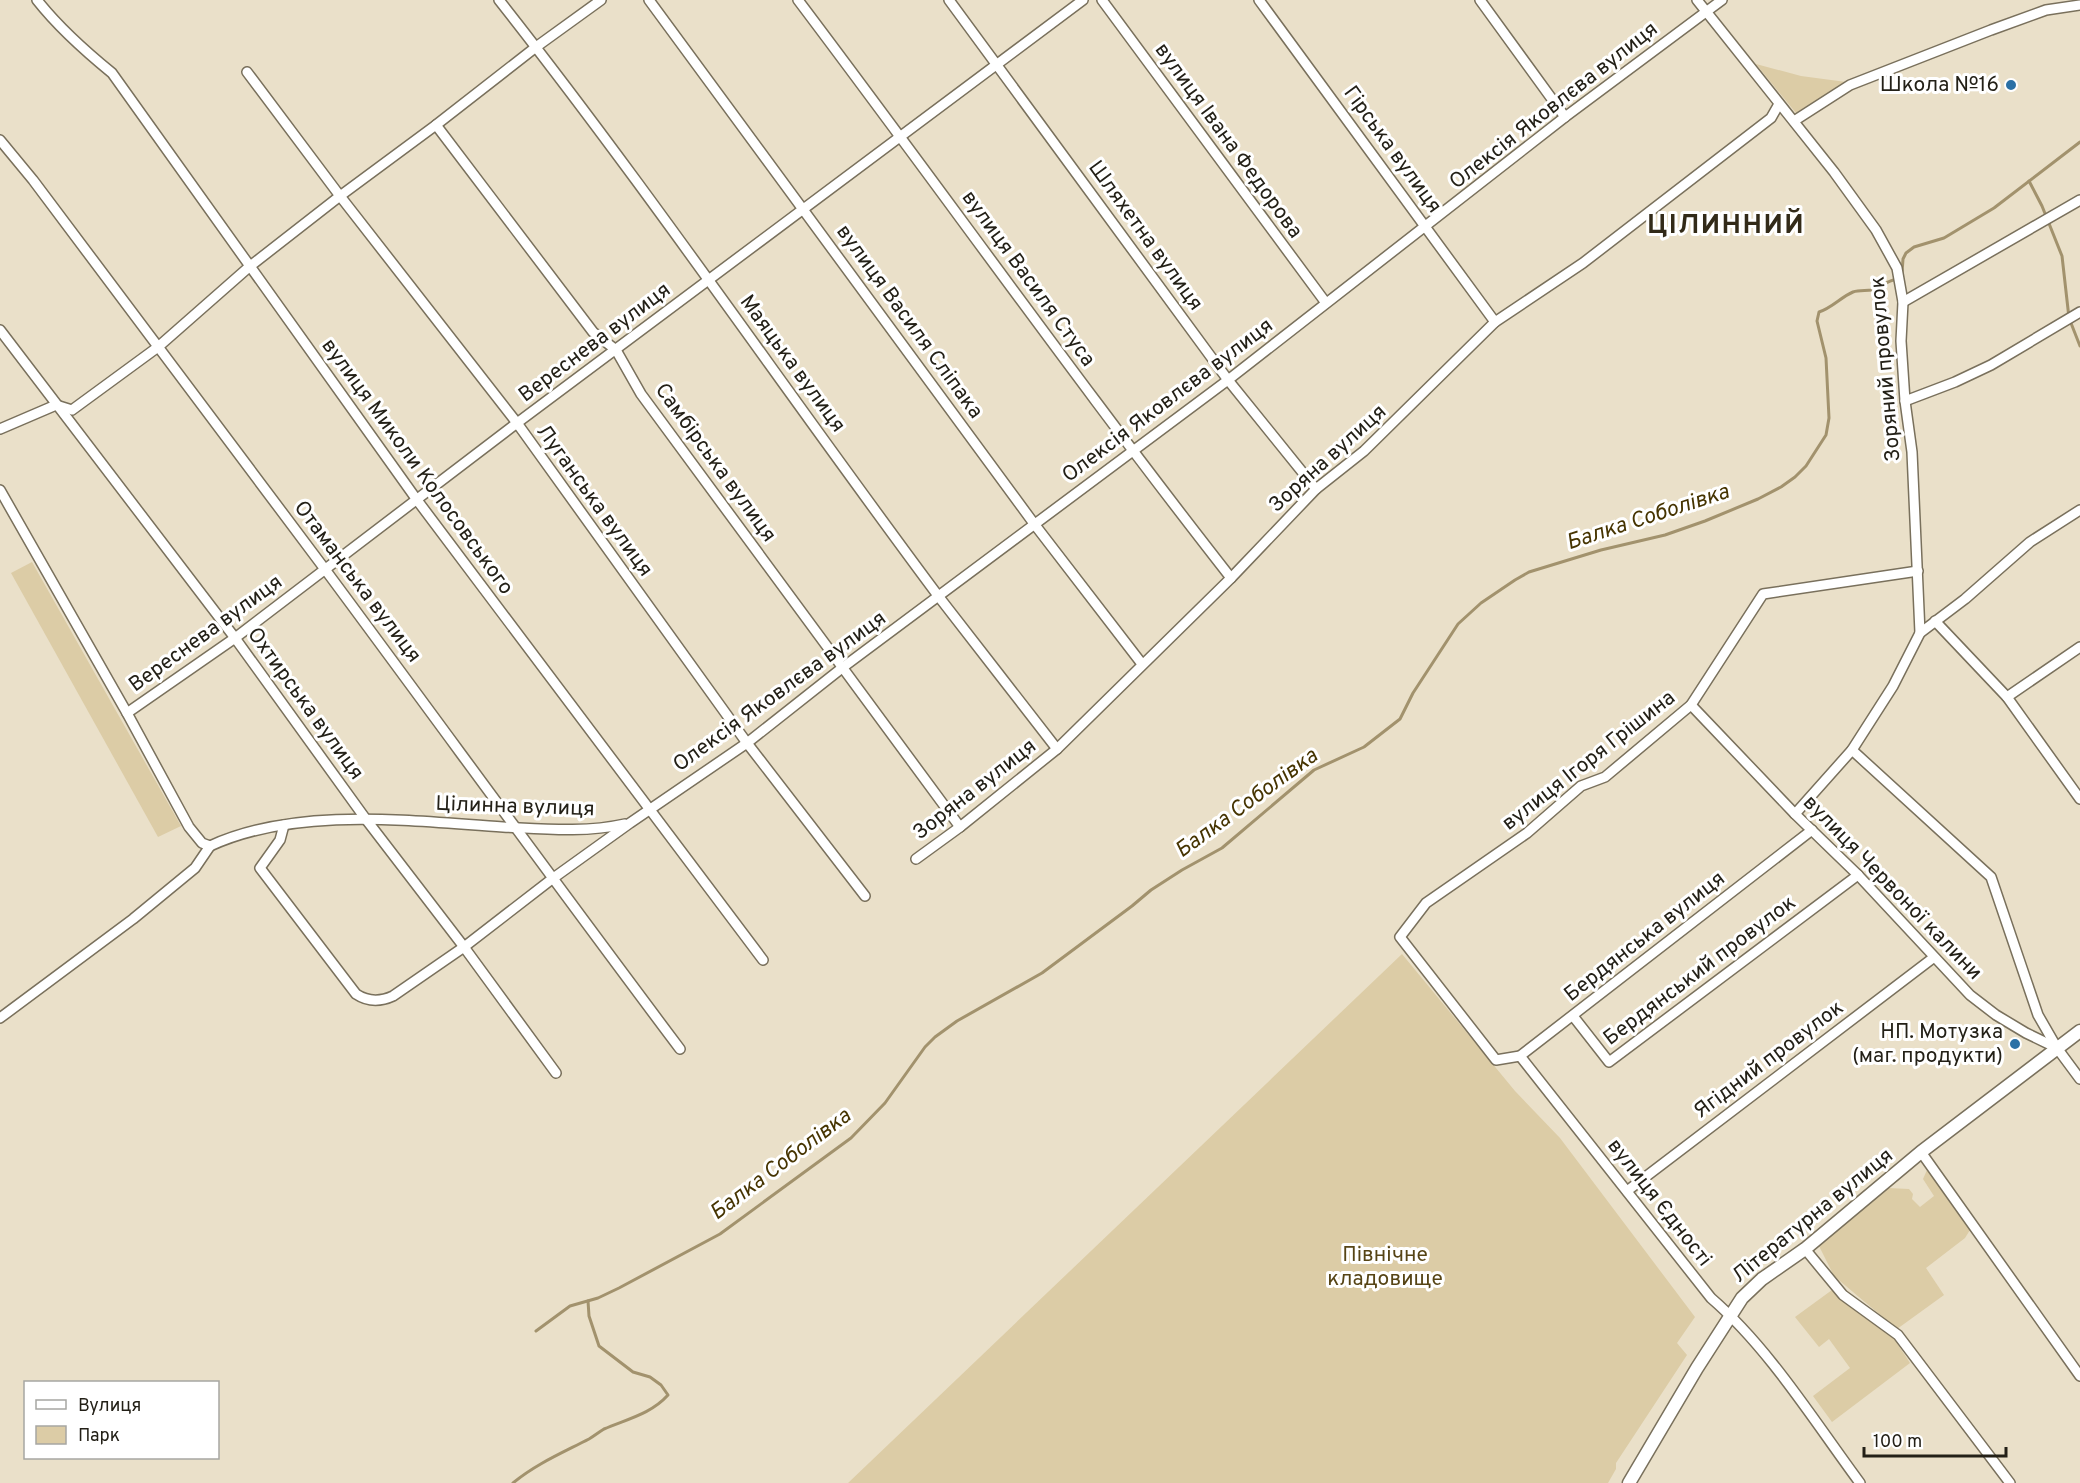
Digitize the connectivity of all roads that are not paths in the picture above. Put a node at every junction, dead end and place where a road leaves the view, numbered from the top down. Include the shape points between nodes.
1 (37, 0) edge
2 (499, 0) edge
3 (601, 0) edge
4 (649, 0) edge
5 (798, 0) edge
6 (949, 0) edge
7 (1083, 0) edge
8 (1102, 0) edge
9 (1258, 0) edge
10 (1480, 0) edge
11 (1697, 0) edge
12 (1722, 0) edge
13 (2080, 5) edge
14 (1706, 12) junction
15 (536, 47) junction
16 (996, 64) junction
17 (247, 72) dead end
18 (1779, 104) junction
19 (1565, 117) junction
20 (1794, 121) junction
21 (436, 125) junction
22 (901, 136) junction
23 (0, 140) edge
24 (340, 196) junction
25 (2080, 200) edge
26 (804, 209) junction
27 (1426, 227) junction
28 (249, 267) junction
29 (709, 280) junction
30 (1903, 302) junction
31 (1326, 303) junction
32 (2080, 312) edge
33 (1495, 322) junction
34 (0, 330) edge
35 (158, 347) junction
36 (616, 350) junction
37 (1228, 380) junction
38 (1905, 401) junction
39 (56, 405) junction
40 (517, 423) junction
41 (0, 429) edge
42 (1132, 452) junction
43 (0, 489) edge
44 (1316, 489) junction
45 (417, 500) junction
46 (2080, 510) edge
47 (1035, 525) junction
48 (325, 569) junction
49 (1918, 571) junction
50 (1231, 578) junction
51 (939, 597) junction
52 (1935, 621) junction
53 (1920, 633) junction
54 (235, 638) junction
55 (2080, 647) edge
56 (1142, 664) junction
57 (842, 668) junction
58 (2007, 697) junction
59 (1692, 705) junction
60 (128, 713) junction
61 (747, 743) junction
62 (1057, 749) junction
63 (1852, 750) junction
64 (2080, 799) edge
65 (650, 808) junction
66 (1795, 814) junction
67 (365, 818) junction
68 (630, 822) junction
69 (284, 825) junction
70 (960, 827) junction
71 (516, 828) junction
72 (1812, 830) junction
73 (210, 846) junction
74 (916, 859) dead end
75 (1858, 875) junction
76 (552, 879) junction
77 (865, 896) dead end
78 (464, 946) junction
79 (1933, 958) junction
80 (763, 960) dead end
81 (1574, 1016) junction
82 (0, 1018) edge
83 (2080, 1031) edge
84 (2057, 1048) junction
85 (680, 1049) dead end
86 (1520, 1056) junction
87 (1496, 1060) joint
88 (556, 1073) dead end
89 (2080, 1079) edge
90 (1921, 1152) junction
91 (1627, 1191) junction
92 (1805, 1249) junction
93 (1730, 1314) junction
94 (2080, 1376) edge
95 (1629, 1483) edge
96 (1860, 1483) edge
97 (2010, 1483) edge

1 - 28 street, вулиця Миколи Колосовського via 83,50 112,73
2 - 15 street, Маяцька вулиця
3 - 15 street
4 - 26 street, вулиця Василя Сліпака
5 - 22 street, вулиця Василя Стуса
6 - 16 street, Шляхетна вулиця
7 - 16 street, Вереснева вулиця
8 - 31 street, вулиця Івана Федорова
9 - 27 street, Гірська вулиця
10 - 19 street
11 - 14 street, Зоряний провулок
12 - 14 street, Олексія Яковлєва вулиця
13 - 20 street via 2046,10 1850,85
14 - 18 street, Зоряний провулок
14 - 19 street, Олексія Яковлєва вулиця
15 - 21 street
15 - 29 street, Маяцька вулиця
16 - 22 street, Вереснева вулиця
16 - 37 street, Шляхетна вулиця
17 - 24 street, Луганська вулиця
18 - 20 street, Зоряний провулок
18 - 33 street, Зоряна вулиця via 1771,118 1630,228
19 - 27 street, Олексія Яковлєва вулиця
20 - 30 street, Зоряний провулок via 1876,230 1897,268
21 - 24 street
21 - 36 street, Самбірська вулиця via 594,332
22 - 26 street, Вереснева вулиця
22 - 42 street, вулиця Василя Стуса
23 - 35 street, Отаманська вулиця
24 - 28 street
24 - 40 street, Луганська вулиця
25 - 30 street
26 - 29 street, Вереснева вулиця
26 - 47 street, вулиця Василя Сліпака
27 - 31 street, Олексія Яковлєва вулиця
27 - 33 street, Гірська вулиця
28 - 35 street
28 - 45 street, вулиця Миколи Колосовського
29 - 36 street, Вереснева вулиця
29 - 51 street, Маяцька вулиця
30 - 38 street, Зоряний провулок
31 - 37 street, Олексія Яковлєва вулиця
32 - 38 street via 1991,365
33 - 44 street, Зоряна вулиця via 1364,451
34 - 39 street, Охтирська вулиця
35 - 39 street via 72,410
35 - 48 street, Отаманська вулиця
36 - 40 street, Вереснева вулиця
36 - 57 street, Самбірська вулиця via 641,394
37 - 42 street, Олексія Яковлєва вулиця
37 - 44 street, Шляхетна вулиця
38 - 49 street, Зоряний провулок via 1912,452
39 - 41 street
39 - 54 street, Охтирська вулиця
40 - 45 street, Вереснева вулиця
40 - 61 street, Луганська вулиця
42 - 47 street, Олексія Яковлєва вулиця
42 - 50 street, вулиця Василя Стуса
43 - 60 street
44 - 50 street, Зоряна вулиця
45 - 48 street, Вереснева вулиця
45 - 65 street, вулиця Миколи Колосовського
46 - 52 street via 2030,542
47 - 51 street, Олексія Яковлєва вулиця
47 - 56 street, вулиця Василя Сліпака
48 - 54 street, Вереснева вулиця
48 - 71 street, Отаманська вулиця
49 - 53 street, Зоряний провулок
49 - 59 street, вулиця Ігоря Грішина via 1764,594
50 - 56 street, Зоряна вулиця
51 - 57 street, Олексія Яковлєва вулиця
51 - 62 street, Маяцька вулиця
52 - 53 street
52 - 58 street
53 - 63 street via 1893,686
54 - 60 street, Вереснева вулиця
54 - 67 street, Охтирська вулиця
55 - 58 street
56 - 62 street, Зоряна вулиця
57 - 61 street, Олексія Яковлєва вулиця
57 - 70 street, Самбірська вулиця
58 - 64 street
59 - 66 street, вулиця Червоної калини
59 - 87 street, вулиця Ігоря Грішина via 1605,777 1581,786 1527,833 1426,903 1400,937
60 - 73 street via 189,826 202,843
61 - 65 street, Олексія Яковлєва вулиця
61 - 77 street, Луганська вулиця
62 - 70 street, Зоряна вулиця
63 - 66 street
63 - 84 street via 1991,877 2038,1016
65 - 68 street, Олексія Яковлєва вулиця
65 - 80 street, вулиця Миколи Колосовського
66 - 72 street, вулиця Червоної калини
67 - 69 street, Цілинна вулиця
67 - 71 street, Цілинна вулиця
67 - 78 street, Охтирська вулиця
68 - 71 street, Цілинна вулиця via 600,830
68 - 76 street, Цілинна вулиця
69 - 73 street, Цілинна вулиця
69 - 78 street, Цілинна вулиця via 280,840 260,868 363,999 384,1000 393,996
70 - 74 street, Зоряна вулиця
71 - 76 street, Отаманська вулиця
72 - 75 street, вулиця Червоної калини
72 - 81 street, Бердянська вулиця
73 - 82 street via 195,868 133,919
75 - 79 street, вулиця Червоної калини
75 - 81 street, Бердянський провулок via 1609,1062
76 - 78 street, Цілинна вулиця
76 - 85 street, Отаманська вулиця
78 - 88 street, Охтирська вулиця
79 - 84 street, вулиця Червоної калини via 1996,1015
79 - 91 street, Ягідний провулок
81 - 86 street, Бердянська вулиця
83 - 84 street, Літературна вулиця
84 - 89 street, вулиця Червоної калини
84 - 90 street, Літературна вулиця
86 - 87 street, Бердянська вулиця
86 - 91 street, вулиця Єдності
90 - 92 street, Літературна вулиця
90 - 94 street
91 - 93 street, вулиця Єдності via 1710,1298
92 - 93 street, Літературна вулиця via 1762,1279
92 - 97 street via 1844,1295 1898,1335
93 - 95 street, Літературна вулиця
93 - 96 street, вулиця Єдності via 1756,1342

